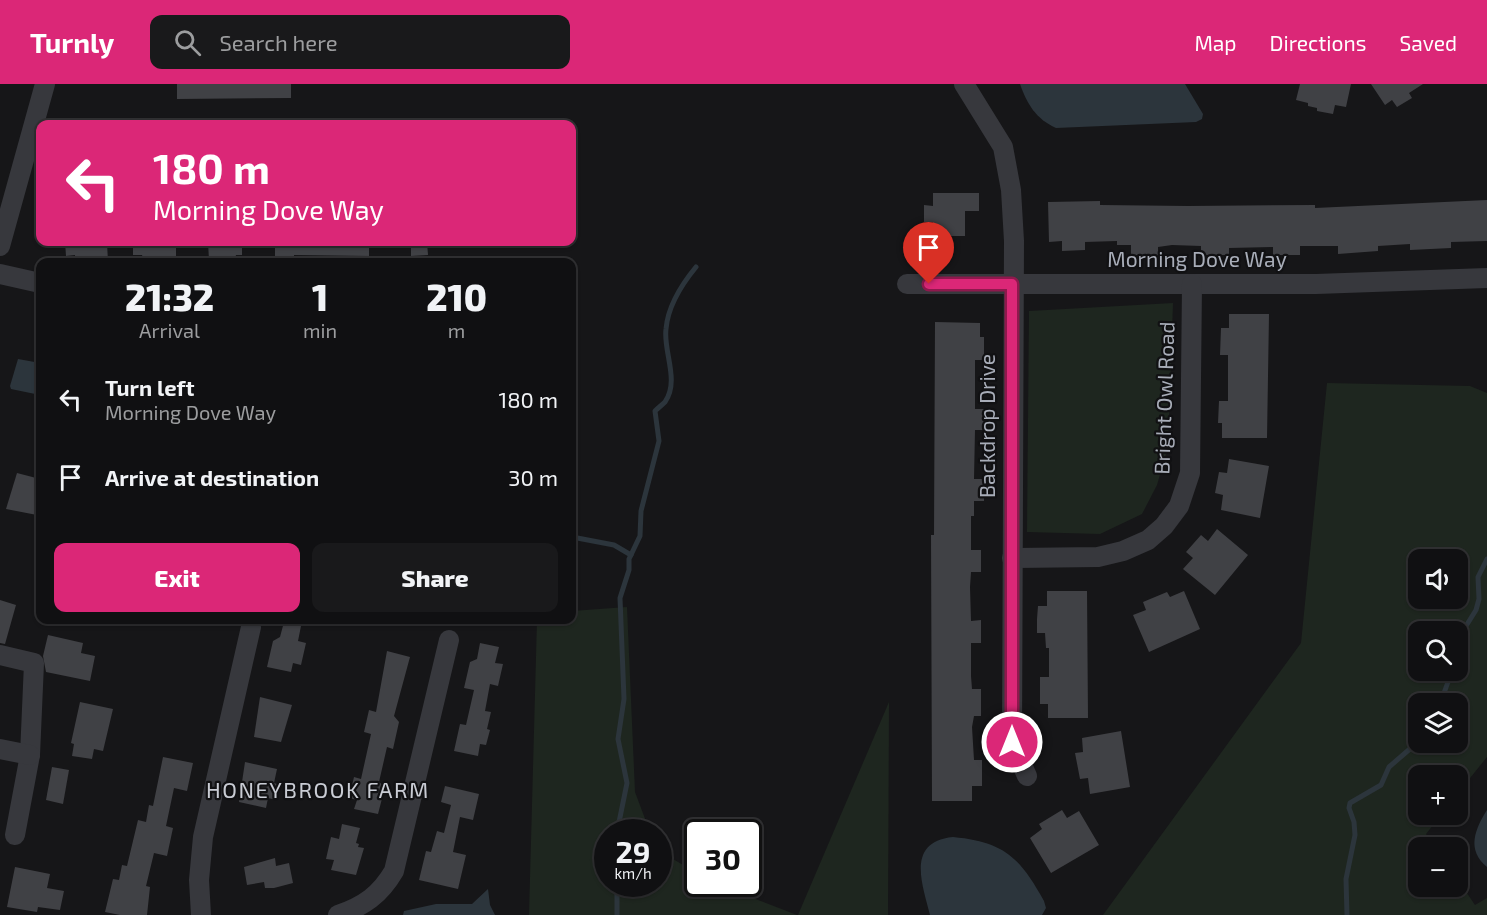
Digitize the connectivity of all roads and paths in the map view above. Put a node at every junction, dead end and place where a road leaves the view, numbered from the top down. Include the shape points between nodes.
1 (45, 84) edge
2 (964, 84) edge
3 (8, 183) edge
4 (0, 246) edge
5 (0, 274) edge
6 (1487, 278) edge
7 (36, 282) edge
8 (907, 284) dead end
9 (1012, 284) junction
10 (1192, 285) junction
11 (1012, 558) junction
12 (251, 627) dead end
13 (449, 640) dead end
14 (0, 655) edge
15 (0, 749) edge
16 (30, 755) junction
17 (1027, 776) dead end
18 (15, 835) dead end
19 (201, 915) edge
20 (338, 915) edge

1 - 3 street
2 - 9 street, Backdrop Drive via 1003,147 1011,190
3 - 4 street
5 - 7 street
6 - 10 street, Morning Dove Way
8 - 9 street, Morning Dove Way
9 - 10 street, Morning Dove Way
9 - 11 street, Backdrop Drive
10 - 11 street, Bright Owl Road via 1190,473 1179,506 1148,540 1123,551 1098,557
11 - 17 street, Backdrop Drive via 1012,742
12 - 19 street via 202,837
13 - 20 street via 394,871 377,896
14 - 16 street via 34,663
15 - 16 street
16 - 18 street

